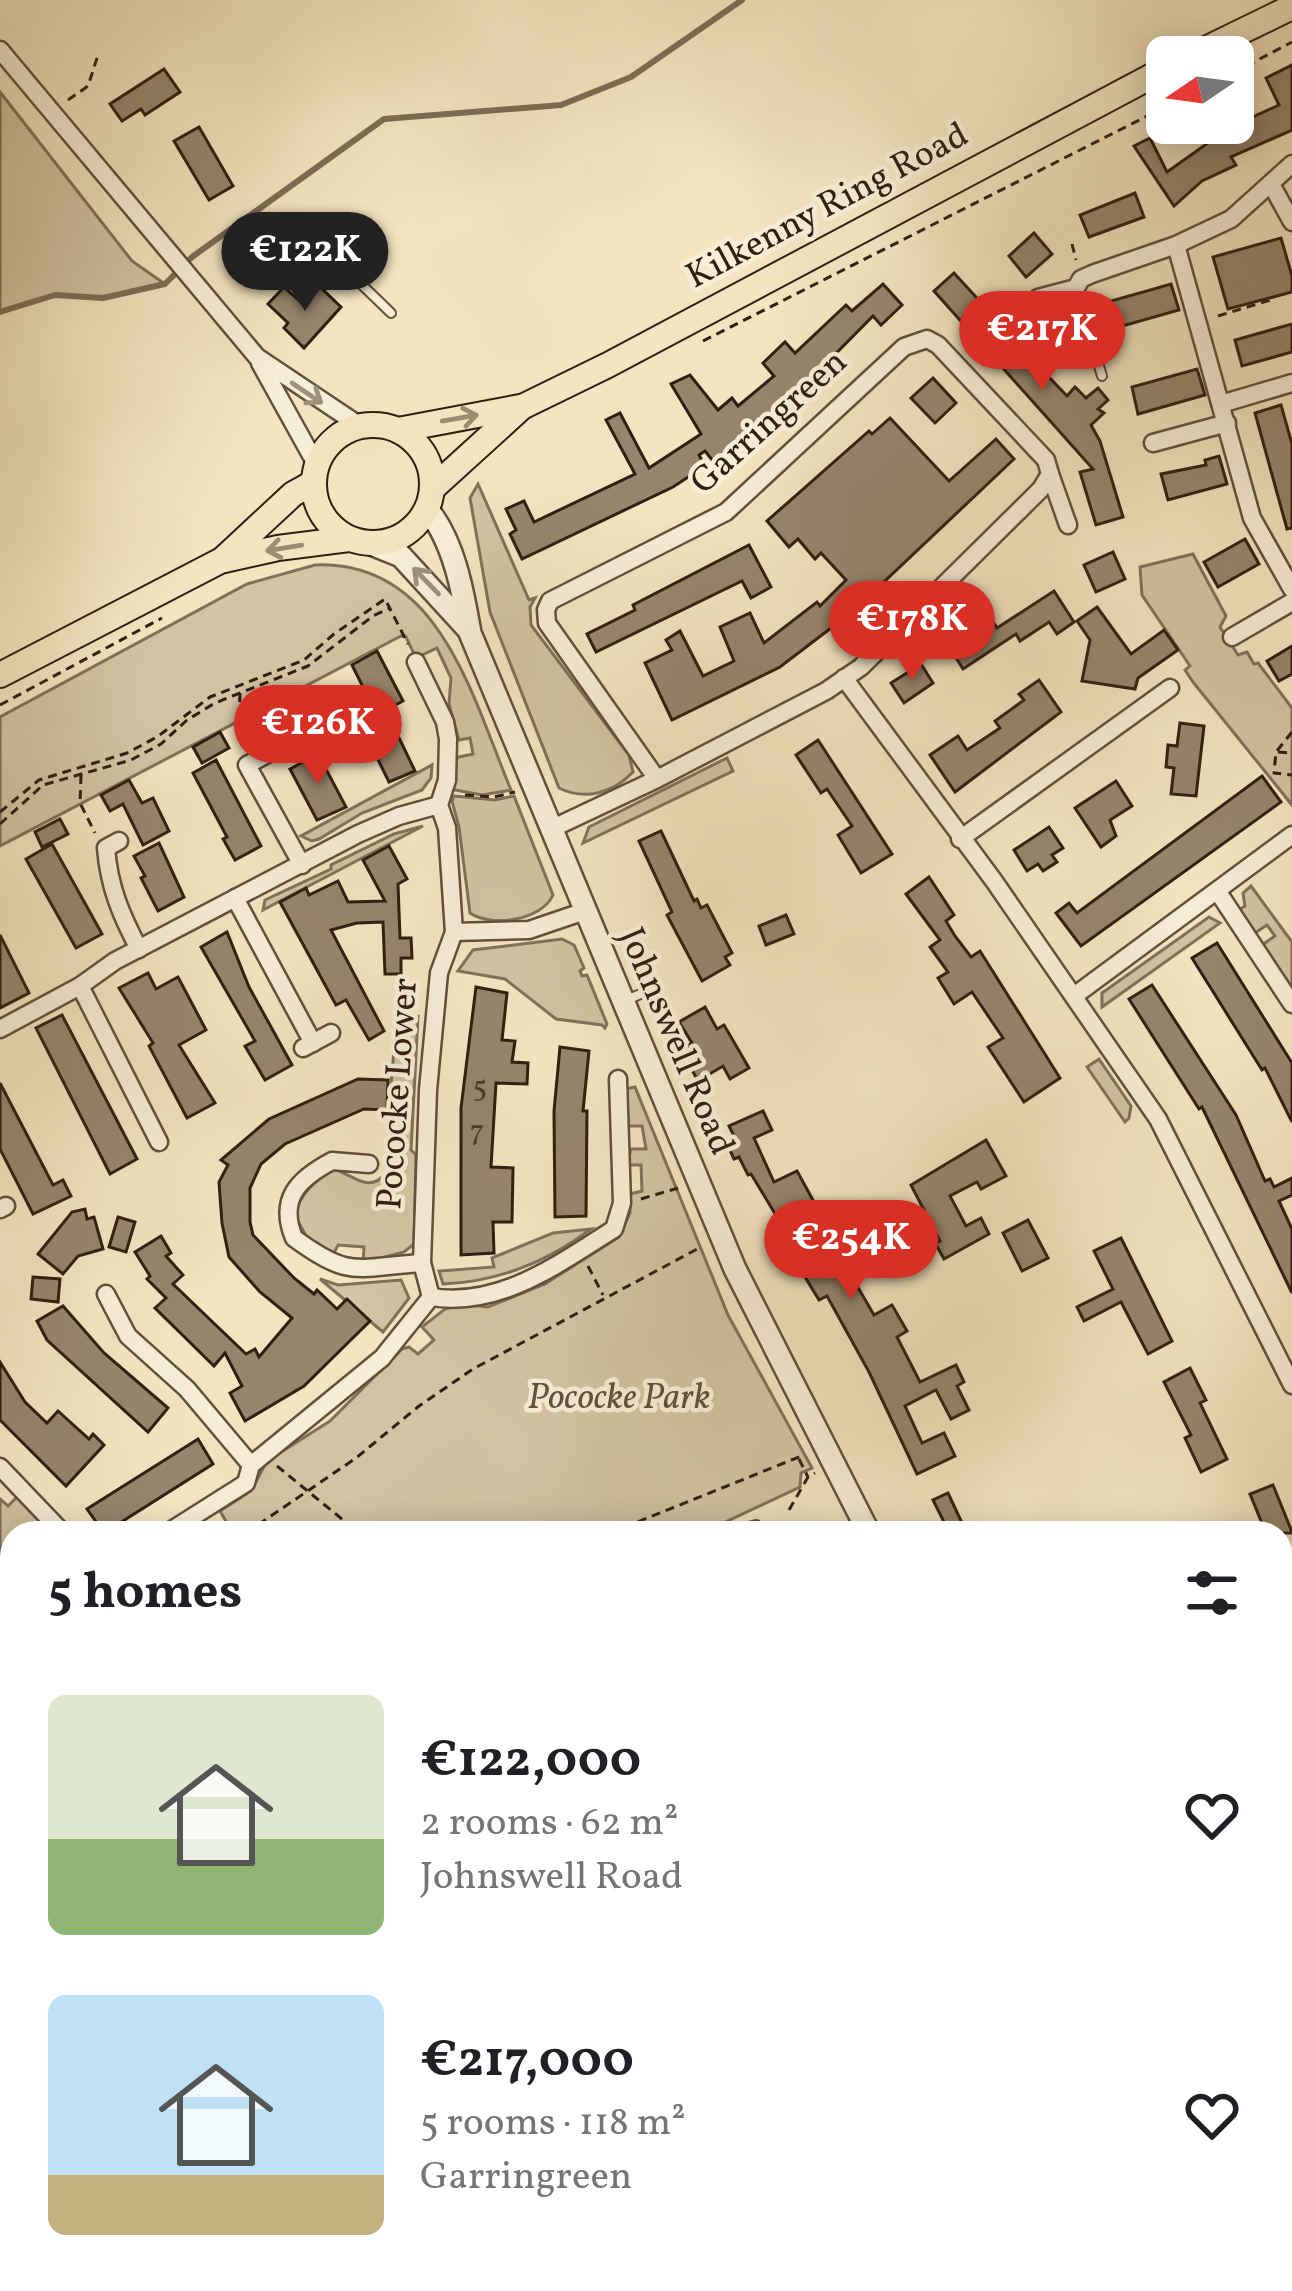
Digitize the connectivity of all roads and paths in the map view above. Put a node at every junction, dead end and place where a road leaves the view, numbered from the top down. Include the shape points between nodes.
1 (1292, 7) edge
2 (1233, 36) edge
3 (1292, 42) edge
4 (0, 50) edge
5 (98, 55) dead end
6 (1254, 62) edge
7 (1146, 79) edge
8 (67, 101) dead end
9 (1146, 117) edge
10 (1292, 164) edge
11 (1271, 184) junction
12 (1292, 221) edge
13 (1175, 245) junction
14 (326, 250) dead end
15 (1076, 288) junction
16 (1037, 298) dead end
17 (1274, 298) dead end
18 (391, 313) dead end
19 (1224, 314) dead end
20 (694, 346) dead end
21 (257, 357) junction
22 (1102, 376) dead end
23 (1292, 383) edge
24 (1221, 404) junction
25 (522, 407) junction
26 (1227, 423) junction
27 (360, 426) junction
28 (398, 430) junction
29 (1154, 443) dead end
30 (315, 474) junction
31 (1050, 474) junction
32 (430, 498) junction
33 (1068, 525) dead end
34 (360, 542) junction
35 (220, 562) junction
36 (1292, 589) edge
37 (1292, 602) edge
38 (390, 608) junction
39 (169, 614) dead end
40 (470, 633) junction
41 (1232, 637) dead end
42 (416, 660) joint
43 (0, 675) edge
44 (844, 678) junction
45 (241, 685) junction
46 (1170, 688) dead end
47 (240, 693) junction
48 (0, 705) edge
49 (1292, 732) edge
50 (249, 741) dead end
51 (271, 752) dead end
52 (1276, 752) junction
53 (1292, 753) edge
54 (80, 770) junction
55 (1292, 775) edge
56 (658, 779) junction
57 (533, 786) junction
58 (446, 799) junction
59 (0, 812) edge
60 (0, 824) edge
61 (90, 826) dead end
62 (551, 829) junction
63 (1292, 835) edge
64 (960, 839) junction
65 (118, 841) dead end
66 (302, 865) junction
67 (1218, 892) junction
68 (235, 898) junction
69 (585, 911) junction
70 (454, 932) junction
71 (139, 949) junction
72 (647, 983) dead end
73 (80, 986) junction
74 (1074, 996) junction
75 (622, 1002) junction
76 (1292, 1004) edge
77 (0, 1029) edge
78 (332, 1033) dead end
79 (618, 1079) dead end
80 (149, 1135) dead end
81 (426, 1149) junction
82 (369, 1164) joint
83 (698, 1182) junction
84 (622, 1203) junction
85 (710, 1242) dead end
86 (585, 1260) dead end
87 (422, 1263) junction
88 (106, 1294) dead end
89 (431, 1297) junction
90 (604, 1297) junction
91 (1292, 1384) edge
92 (799, 1457) dead end
93 (271, 1460) dead end
94 (785, 1462) dead end
95 (250, 1465) junction
96 (0, 1467) edge
97 (817, 1472) dead end
98 (808, 1477) junction
99 (306, 1492) junction
100 (789, 1510) dead end
101 (52, 1521) edge
102 (185, 1521) edge
103 (264, 1521) edge
104 (343, 1521) edge
105 (640, 1521) edge
106 (863, 1521) edge

1 - 2 main road
3 - 6 path
4 - 21 street
5 - 8 path via 88,86
7 - 25 main road, Kilkenny Ring Road
9 - 20 path
10 - 11 street
11 - 12 street
11 - 13 street via 1231,219
13 - 15 street via 1092,274
13 - 24 street
14 - 18 lane
15 - 16 street
15 - 22 lane
17 - 19 path
21 -> 27 street
21 - 30 street
23 - 24 street
24 - 26 street
28 -> 25 main road, Kilkenny Ring Road
25 - 32 main road, Kilkenny Ring Road
26 - 29 street
26 - 36 street via 1252,518
27 - 28 main road
27 - 30 main road via 326,448
28 - 32 main road via 428,458
30 - 34 main road via 328,524
30 - 35 main road
31 - 33 street, Garringreen
31 - 44 street
31 - 56 street, Garringreen via 1046,460 938,345 916,340 726,512 550,601 547,623
32 - 34 main road via 411,530 395,540
32 - 40 street, Johnswell Road
34 -> 35 main road
40 -> 34 street, Johnswell Road via 401,556
35 - 43 main road
37 - 41 street
38 - 42 path
38 - 45 path via 386,599 304,660
38 - 47 path via 308,666
39 - 48 path
40 - 57 street, Johnswell Road
42 - 58 street, Pococke Lower via 448,739
44 - 56 street
44 - 64 street
45 - 47 path
45 - 54 path via 127,754
46 - 64 street
47 - 50 path via 238,723
47 - 54 path via 131,760
49 - 52 path
51 - 66 street via 247,765
52 - 53 path
52 - 55 path via 1274,773
54 - 59 path via 39,780
54 - 60 path via 43,784
54 - 61 path
56 - 62 street
57 - 58 path
57 - 62 street, Johnswell Road
58 - 66 street
58 - 70 street, Pococke Lower
62 - 69 street, Johnswell Road
63 - 67 street
64 - 74 street
65 - 71 street via 106,848 109,879
66 - 68 street
67 - 74 street
67 - 76 street
68 - 71 street
68 - 78 street via 308,1046
69 - 70 street via 530,930
69 - 75 street, Johnswell Road
70 - 81 street, Pococke Lower via 439,974
71 - 73 street
72 - 75 lane via 650,990
73 - 77 street
73 - 80 street
74 - 91 street via 1158,1119
75 - 83 street, Johnswell Road
79 - 84 street
81 - 82 path
81 - 87 street, Pococke Lower
82 - 87 street, Pococke Lower via 332,1161 292,1190 286,1206 294,1238 328,1264 354,1270
83 - 84 path
83 - 106 street, Johnswell Road via 770,1344
84 - 89 street via 614,1229 528,1281 490,1296
85 - 90 path
86 - 90 path
87 - 89 street, Pococke Lower
88 - 95 street via 128,1336 188,1389
89 - 95 street via 382,1358
90 - 99 path via 473,1369
92 - 98 path
93 - 99 path
94 - 105 path
95 - 102 street via 246,1483
96 - 101 street
97 - 98 path
98 - 100 path
99 - 103 path
99 - 104 path

